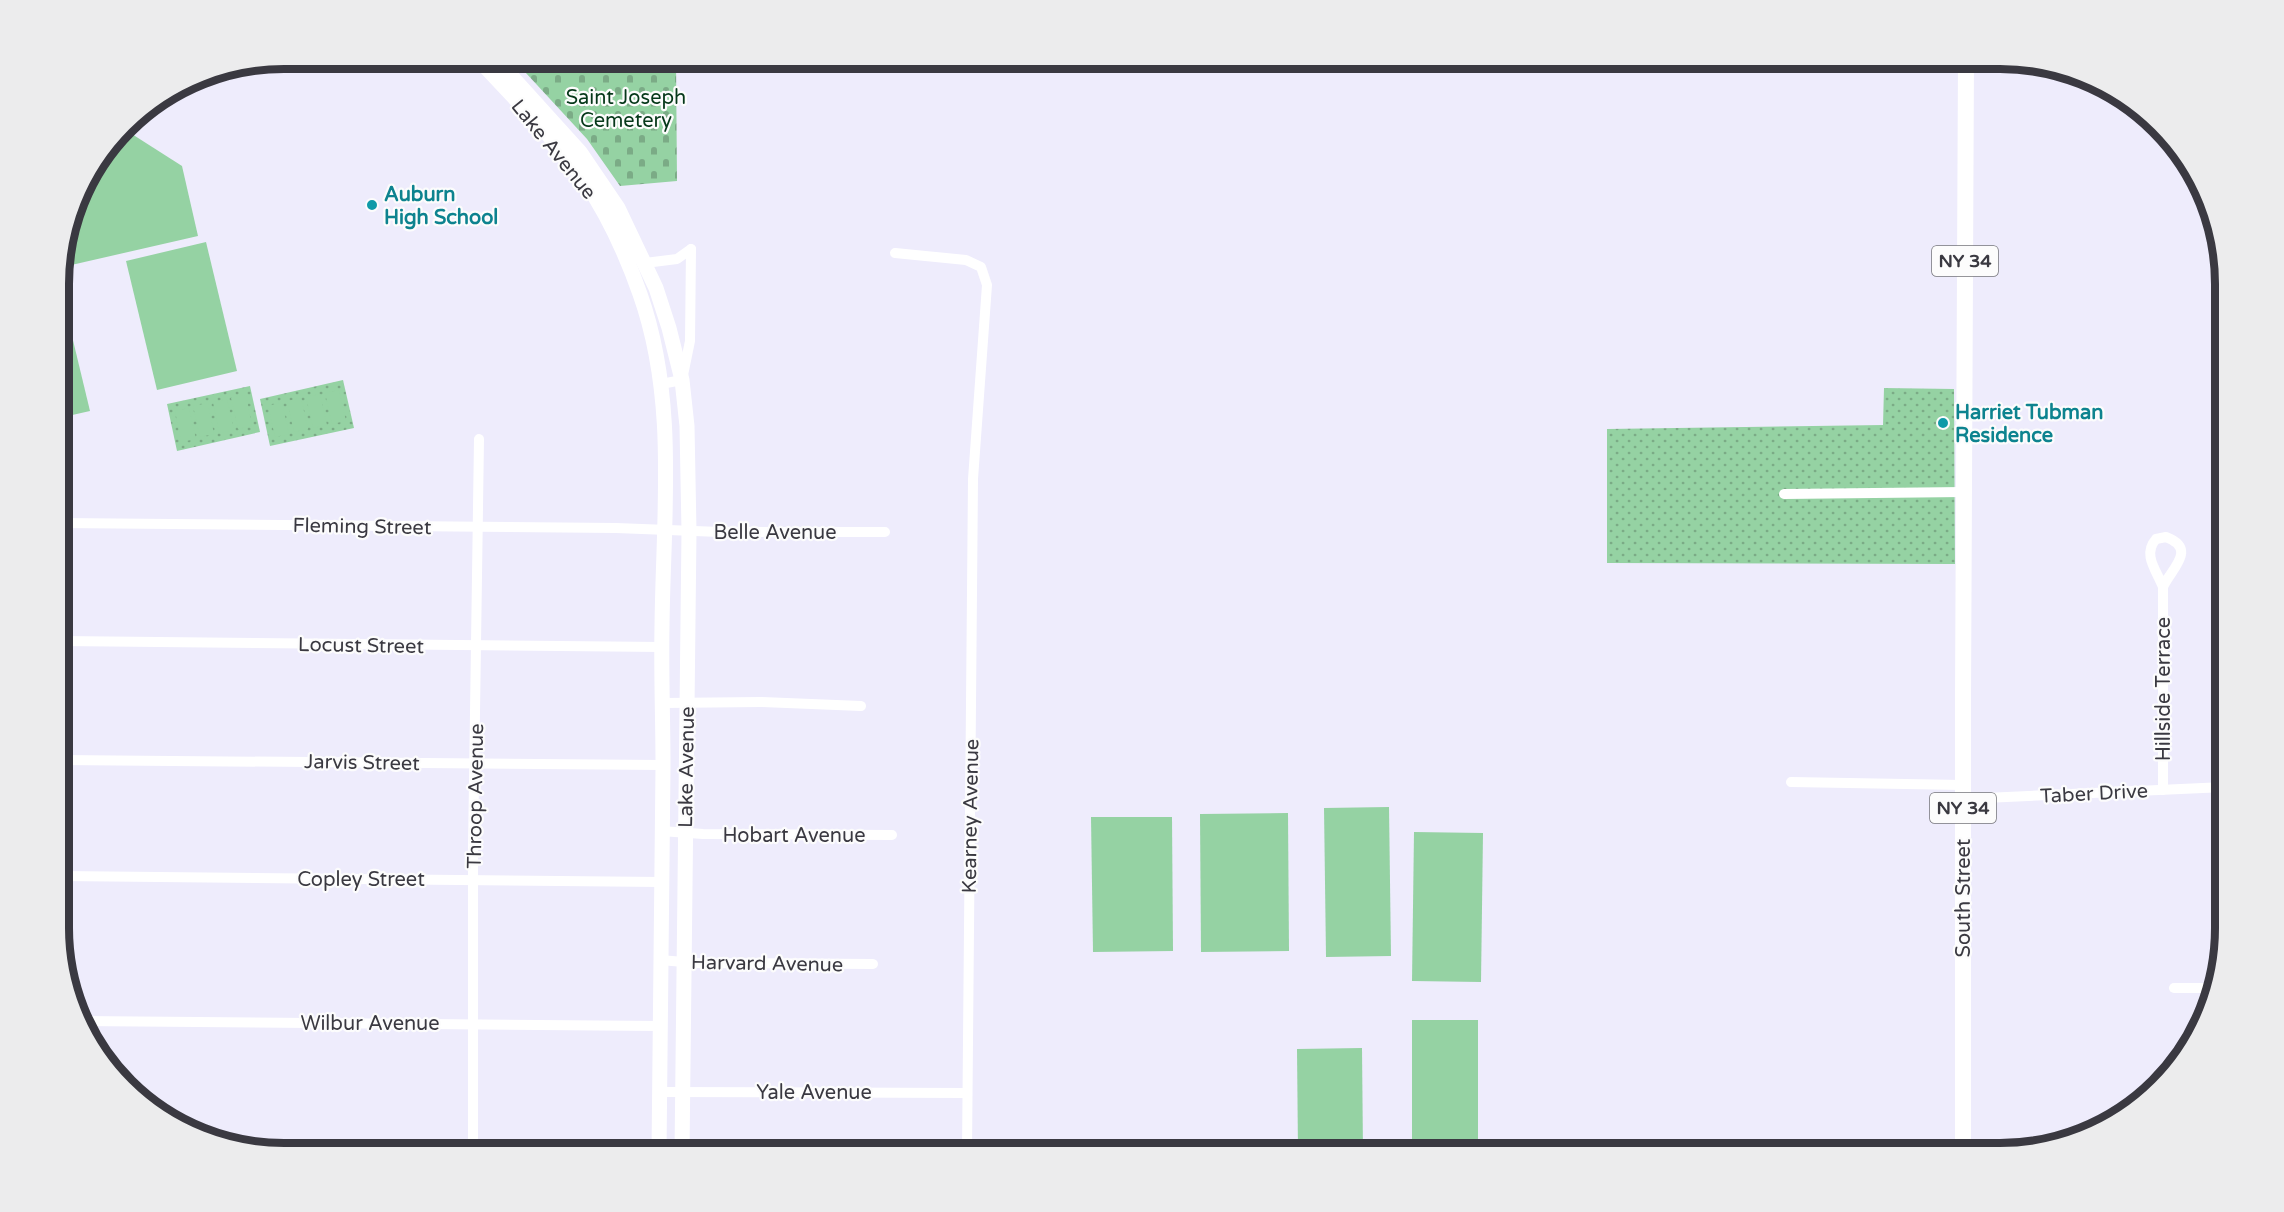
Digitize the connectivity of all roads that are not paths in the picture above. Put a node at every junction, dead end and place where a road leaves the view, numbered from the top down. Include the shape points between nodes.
1 (487, 69) edge
2 (505, 69) edge
3 (1966, 69) edge
4 (895, 253) dead end
5 (645, 263) junction
6 (682, 380) junction
7 (661, 384) junction
8 (479, 440) dead end
9 (1964, 492) junction
10 (1784, 494) dead end
11 (69, 523) edge
12 (478, 527) junction
13 (664, 529) junction
14 (688, 531) junction
15 (885, 532) dead end
16 (2163, 587) dead end
17 (69, 641) edge
18 (476, 646) junction
19 (662, 647) junction
20 (663, 702) junction
21 (687, 703) junction
22 (861, 706) dead end
23 (69, 760) edge
24 (475, 763) junction
25 (663, 765) junction
26 (1791, 782) dead end
27 (2215, 787) edge
28 (2163, 790) junction
29 (1963, 792) junction
30 (662, 831) junction
31 (685, 833) junction
32 (892, 835) dead end
33 (69, 876) edge
34 (474, 880) junction
35 (661, 882) junction
36 (660, 960) junction
37 (685, 962) junction
38 (873, 964) dead end
39 (2174, 988) dead end
40 (2207, 988) edge
41 (90, 1021) edge
42 (473, 1024) junction
43 (660, 1026) junction
44 (660, 1092) junction
45 (683, 1092) junction
46 (968, 1094) junction
47 (473, 1143) edge
48 (659, 1143) edge
49 (682, 1143) edge
50 (967, 1143) edge
51 (1963, 1143) edge

1 - 7 main road, Lake Avenue via 558,147 595,197 641,297
2 - 5 main road, Lake Avenue via 598,176
3 - 9 main road, South Street / NY 34
4 - 46 street, Kearney Avenue via 966,260 981,267 987,285 973,478
5 - 6 main road, Lake Avenue via 669,328
5 - 6 street, Lake Avenue via 677,259 691,249 690,340
6 - 7 street
6 - 14 main road, Lake Avenue via 687,426
7 - 13 main road, Lake Avenue via 666,471
8 - 12 street, Throop Avenue
9 - 10 street
9 - 29 main road, South Street / NY 34
11 - 12 street, Fleming Street
12 - 13 street, Fleming Street
12 - 18 street, Throop Avenue
13 - 14 street, Belle Avenue
13 - 19 main road, Lake Avenue
14 - 15 street, Belle Avenue
14 - 21 main road, Lake Avenue
16 - 28 street, Hillside Terrace
17 - 18 street, Locust Street
18 - 19 street, Locust Street
18 - 24 street, Throop Avenue
19 - 20 main road, Lake Avenue
20 - 21 street
20 - 25 main road, Lake Avenue
21 - 22 street
21 - 31 main road, Lake Avenue
23 - 24 street, Jarvis Street
24 - 25 street, Jarvis Street
24 - 34 street, Throop Avenue
25 - 30 main road, Lake Avenue
26 - 29 street, Taber Drive
27 - 28 street, Taber Drive
28 - 29 street, Taber Drive
29 - 51 main road, South Street / NY 34
30 - 31 street, Hobart Avenue
30 - 35 main road, Lake Avenue
31 - 32 street, Hobart Avenue
31 - 37 main road, Lake Avenue
33 - 34 street, Copley Street
34 - 35 street, Copley Street
34 - 42 street, Throop Avenue
35 - 36 main road, Lake Avenue
36 - 37 street, Harvard Avenue
36 - 43 main road, Lake Avenue
37 - 38 street, Harvard Avenue
37 - 45 main road, Lake Avenue
39 - 40 street
41 - 42 street, Wilbur Avenue
42 - 43 street, Wilbur Avenue
42 - 47 street, Throop Avenue
43 - 44 main road, Lake Avenue
44 - 45 street, Yale Avenue
44 - 48 main road, Lake Avenue
45 - 46 street, Yale Avenue
45 - 49 main road, Lake Avenue
46 - 50 street, Kearney Avenue

